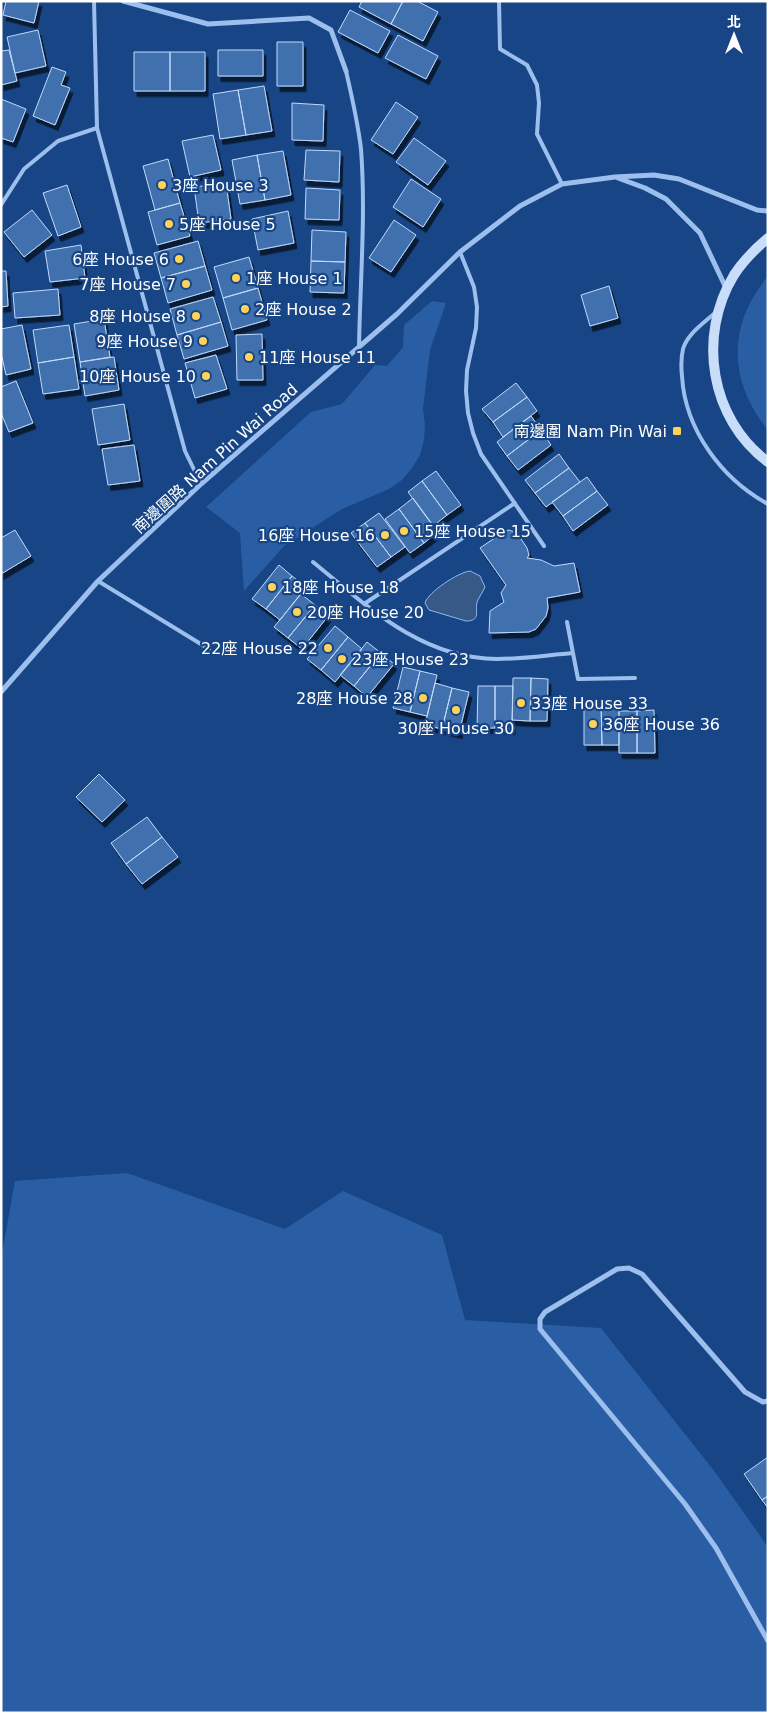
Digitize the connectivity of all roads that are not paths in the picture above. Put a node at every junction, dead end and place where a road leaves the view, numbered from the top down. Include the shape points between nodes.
1 (94, 1) edge
2 (123, 1) edge
3 (499, 1) edge
4 (346, 71) joint
5 (97, 128) junction
6 (615, 177) junction
7 (562, 184) junction
8 (1, 205) edge
9 (768, 211) edge
10 (768, 238) edge
11 (460, 252) junction
12 (727, 289) junction
13 (719, 310) junction
14 (359, 348) junction
15 (768, 462) edge
16 (201, 484) junction
17 (514, 503) junction
18 (768, 504) edge
19 (544, 546) dead end
20 (313, 562) dead end
21 (98, 581) junction
22 (364, 604) junction
23 (567, 622) dead end
24 (210, 648) dead end
25 (573, 653) junction
26 (635, 678) dead end
27 (1, 692) edge
28 (765, 1402) edge
29 (768, 1641) edge

1 - 5 lane
2 - 4 street via 208,24 309,18 332,30
3 - 7 lane via 500,49 527,65 537,85 537,134
4 - 14 lane via 361,151
5 - 8 lane via 58,141 24,169
5 - 16 lane via 185,451
6 - 7 street, 南邊圍路 Nam Pin Wai Road
6 - 9 street, 南邊圍路 Nam Pin Wai Road via 654,175 679,179 757,210
6 - 12 street, 南邊圍路 Nam Pin Wai Road via 666,199 700,233
7 - 11 street, 南邊圍路 Nam Pin Wai Road via 520,206
10 - 12 main road via 744,262
11 - 14 street, 南邊圍路 Nam Pin Wai Road
11 - 17 lane via 474,287 477,307 467,370 468,412 481,454
12 - 13 main road
13 - 15 main road via 712,355 721,400 744,440
13 - 18 lane via 691,335 683,348 681,364 685,400 693,424 721,466 737,483
14 - 16 street, 南邊圍路 Nam Pin Wai Road
16 - 21 street, 南邊圍路 Nam Pin Wai Road
17 - 19 lane
17 - 22 lane
20 - 22 lane
21 - 24 lane
21 - 27 street, 南邊圍路 Nam Pin Wai Road
22 - 25 lane via 410,637 453,654 498,659
23 - 25 lane
25 - 26 lane via 578,679
28 - 29 street via 746,1392 642,1274 629,1268 617,1269 545,1312 540,1319 540,1329 685,1504 716,1548

